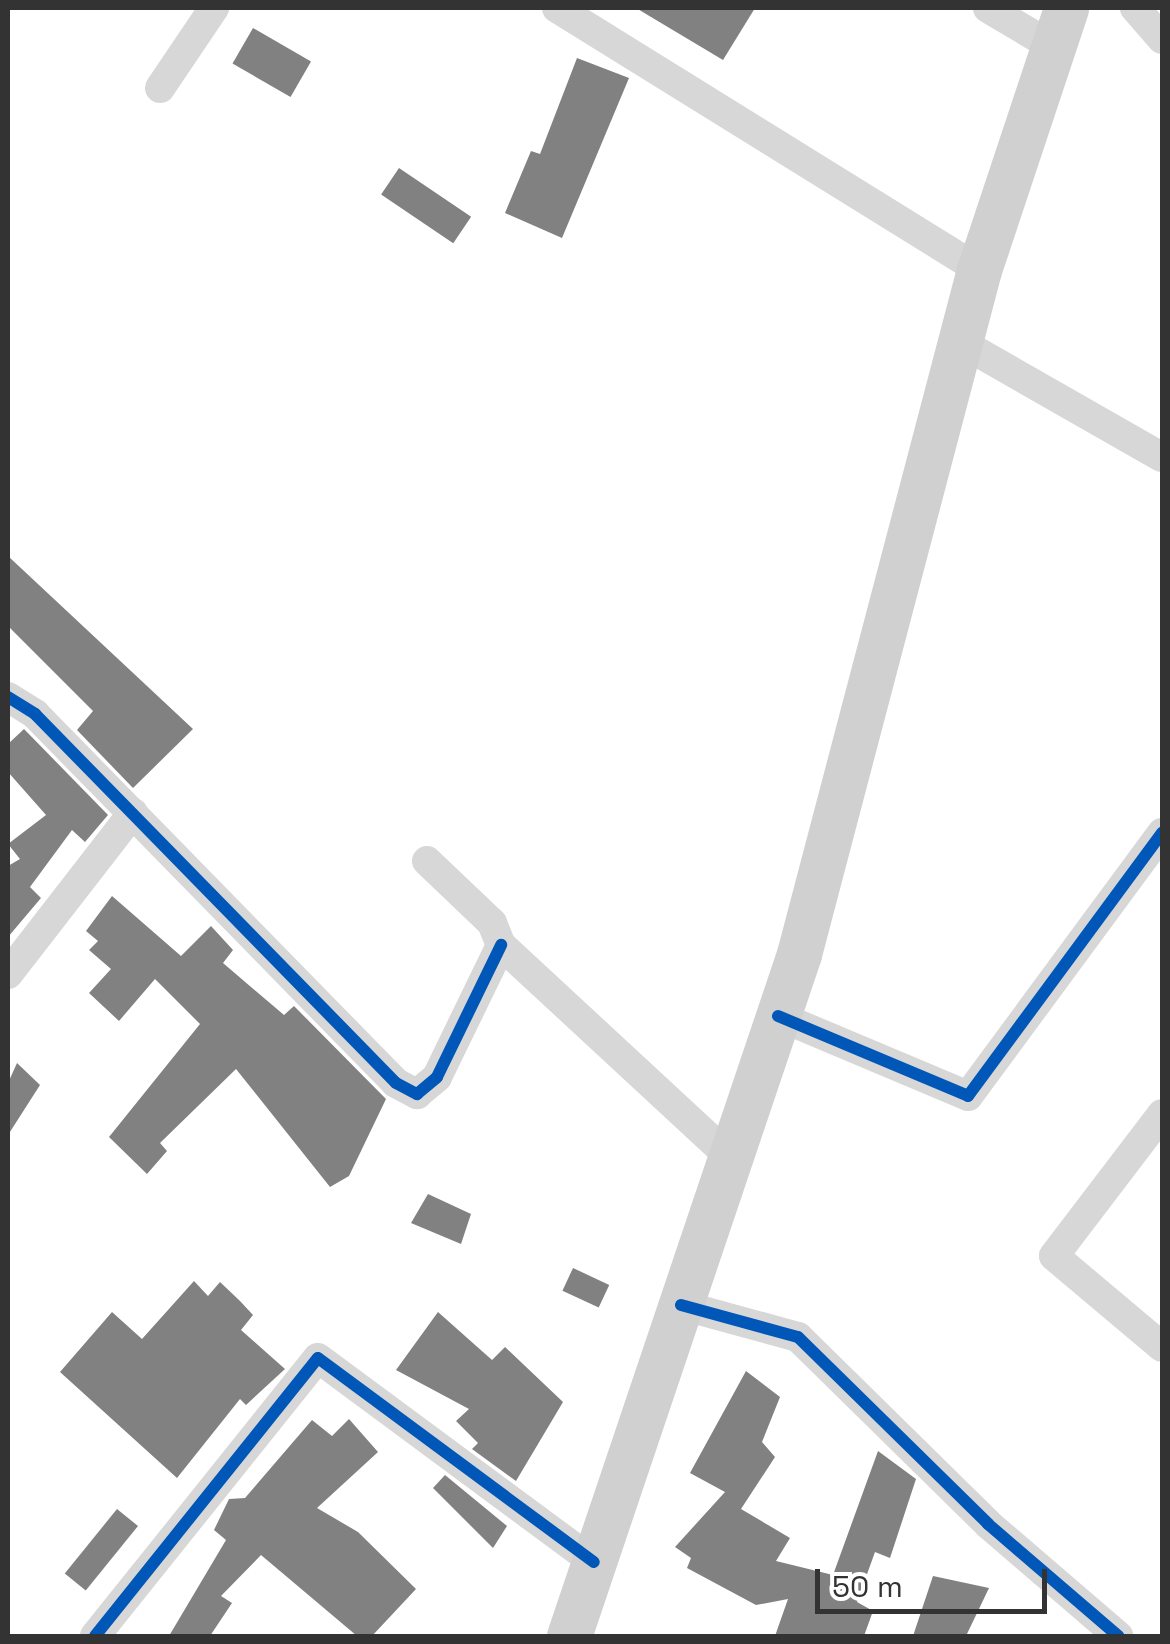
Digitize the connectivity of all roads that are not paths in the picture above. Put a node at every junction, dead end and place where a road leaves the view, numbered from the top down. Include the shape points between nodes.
1 (214, 8) edge
2 (557, 8) edge
3 (988, 8) edge
4 (1134, 8) edge
5 (1060, 28) edge
6 (1162, 40) edge
7 (160, 88) dead end
8 (978, 270) junction
9 (960, 342) junction
10 (1162, 456) edge
11 (9, 701) edge
12 (132, 814) junction
13 (1162, 833) edge
14 (427, 861) dead end
15 (501, 945) junction
16 (8, 974) edge
17 (778, 1016) junction
18 (1162, 1114) edge
19 (730, 1157) junction
20 (681, 1305) junction
21 (1162, 1347) edge
22 (594, 1562) junction
23 (94, 1636) edge
24 (569, 1636) edge
25 (1118, 1636) edge

1 - 7 street
2 - 8 street
3 - 5 street
4 - 6 street
5 - 8 main road
8 - 9 main road
9 - 10 street
9 - 17 main road
11 - 12 street via 35,714
12 - 15 street via 396,1083 418,1094 438,1077
12 - 16 street
13 - 17 street via 968,1096
14 - 15 street via 492,923
15 - 19 street
17 - 19 main road
18 - 21 street via 1054,1256
19 - 20 main road
20 - 22 main road
20 - 25 street via 798,1337 988,1524
22 - 23 street via 318,1358
22 - 24 main road

